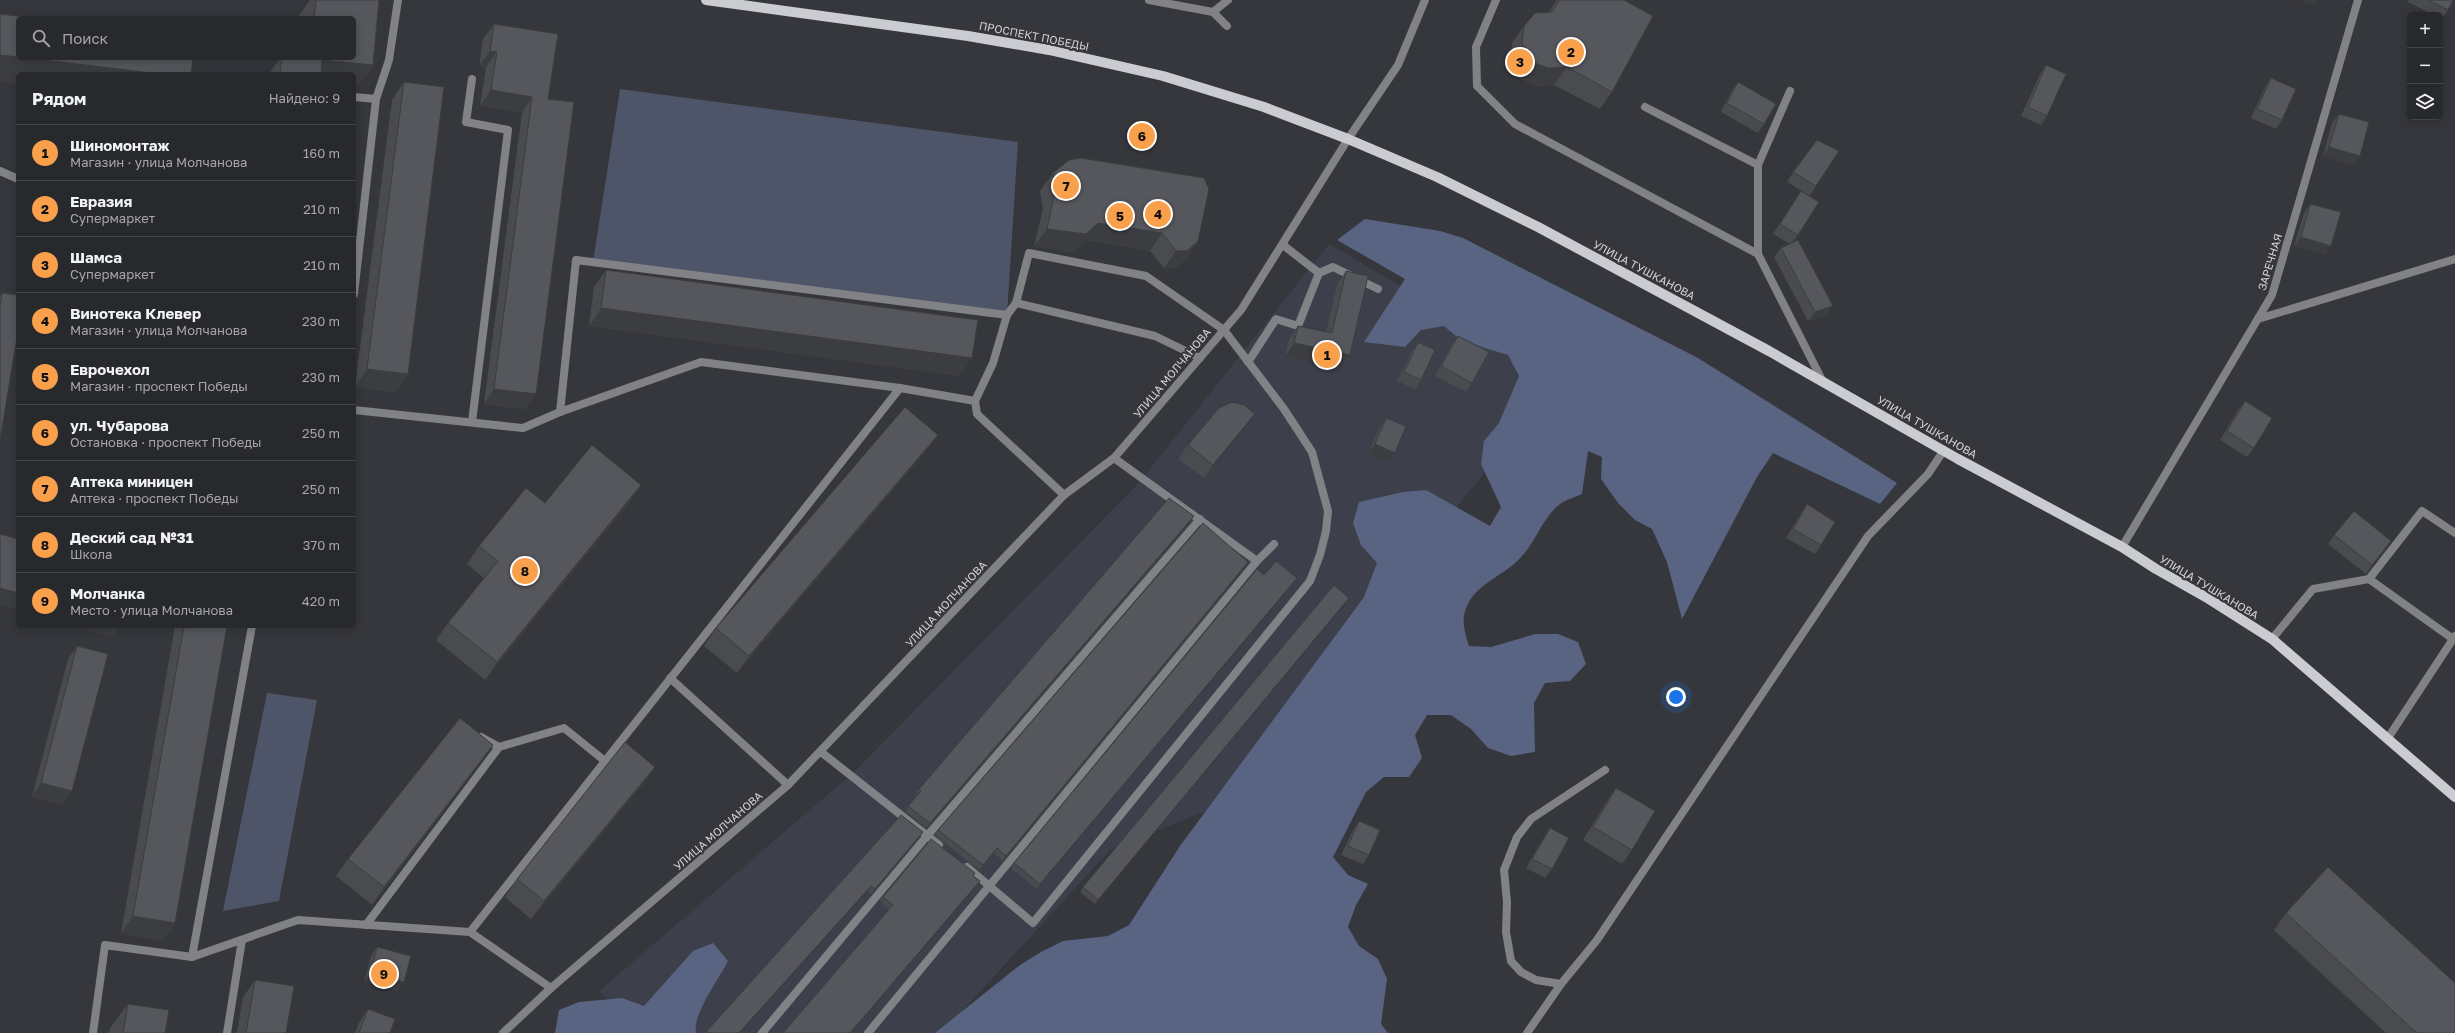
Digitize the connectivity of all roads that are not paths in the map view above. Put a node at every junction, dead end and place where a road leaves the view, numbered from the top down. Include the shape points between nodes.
1 (398, 0) edge
2 (706, 0) edge
3 (1149, 0) edge
4 (1228, 0) edge
5 (1425, 0) edge
6 (1496, 0) edge
7 (2358, 0) edge
8 (1213, 12) junction
9 (1227, 26) dead end
10 (472, 79) dead end
11 (1790, 90) dead end
12 (356, 97) edge
13 (376, 99) junction
14 (1645, 107) dead end
15 (1348, 139) junction
16 (1758, 165) junction
17 (0, 171) edge
18 (16, 178) edge
19 (1283, 245) junction
20 (1758, 254) junction
21 (2455, 259) edge
22 (1319, 273) junction
23 (356, 276) edge
24 (1378, 289) dead end
25 (1016, 303) junction
26 (1007, 315) junction
27 (2258, 319) junction
28 (1224, 330) junction
29 (1200, 358) junction
30 (1248, 362) junction
31 (1822, 380) junction
32 (900, 388) junction
33 (975, 401) junction
34 (356, 410) edge
35 (560, 412) junction
36 (472, 422) junction
37 (1944, 450) junction
38 (1114, 458) junction
39 (1064, 496) junction
40 (1200, 519) junction
41 (2455, 533) edge
42 (1274, 544) dead end
43 (2122, 547) junction
44 (1257, 561) junction
45 (2369, 578) junction
46 (252, 628) edge
47 (2454, 637) edge
48 (2272, 639) junction
49 (670, 678) junction
50 (474, 733) edge
51 (2388, 738) junction
52 (499, 747) junction
53 (821, 752) junction
54 (605, 761) junction
55 (1605, 770) dead end
56 (788, 785) junction
57 (2455, 797) edge
58 (927, 836) junction
59 (946, 850) edge
60 (958, 860) edge
61 (990, 885) junction
62 (366, 925) junction
63 (470, 932) junction
64 (242, 940) junction
65 (192, 957) junction
66 (1561, 984) junction
67 (551, 988) junction
68 (93, 1033) edge
69 (228, 1033) edge
70 (503, 1033) edge
71 (762, 1033) edge
72 (868, 1033) edge
73 (1527, 1033) edge

1 - 13 street via 389,60
2 - 15 main road, ПРОСПЕКТ ПОБЕДЫ via 968,36 1049,50 1163,76 1264,107
3 - 8 street
4 - 8 street
5 - 15 street, УЛИЦА МОЛЧАНОВА via 1398,65
6 - 20 street via 1476,47 1477,86 1515,124
7 - 27 street, ЗАРЕЧНАЯ via 2272,295
8 - 9 street
10 - 36 street via 466,122 508,130
11 - 16 street
12 - 13 street
13 - 23 street
14 - 16 street
15 - 19 street, УЛИЦА МОЛЧАНОВА
15 - 31 main road, УЛИЦА ТУШКАНОВА via 1437,177 1538,227
16 - 20 street
17 - 18 street
19 - 22 street
19 - 28 street, УЛИЦА МОЛЧАНОВА via 1241,310
20 - 31 street
21 - 27 street
22 - 24 street via 1333,267
22 - 30 street via 1298,326 1276,319
25 - 26 street
25 - 28 street via 1029,253 1146,276
25 - 29 street via 1156,336
26 - 33 street via 993,363
26 - 35 street via 576,260
27 - 43 street, ЗАРЕЧНАЯ
28 - 29 street, УЛИЦА МОЛЧАНОВА
28 - 30 street
29 - 38 street, УЛИЦА МОЛЧАНОВА
30 - 61 street via 1284,409 1312,452 1325,496 1328,511 1326,531 1310,581 1033,923
31 - 37 main road, УЛИЦА ТУШКАНОВА
32 - 33 street
32 - 35 street via 701,362
32 - 49 street
33 - 39 street via 977,414
34 - 36 street
35 - 36 street via 524,428
37 - 43 main road, УЛИЦА ТУШКАНОВА
37 - 66 street via 1928,474 1868,536 1597,940
38 - 39 street, УЛИЦА МОЛЧАНОВА
38 - 40 street
39 - 53 street, УЛИЦА МОЛЧАНОВА
40 - 44 street
40 - 58 street
41 - 45 street via 2422,511
42 - 44 street
43 - 48 main road, УЛИЦА ТУШКАНОВА
44 - 61 street
45 - 47 street
45 - 48 street via 2313,589
46 - 65 street
47 - 51 street
48 - 51 main road, УЛИЦА ТУШКАНОВА
49 - 54 street
49 - 56 street
50 - 52 street
51 - 57 main road, УЛИЦА ТУШКАНОВА
52 - 54 street via 564,728
52 - 62 street
53 - 56 street, УЛИЦА МОЛЧАНОВА
53 - 58 street
54 - 63 street
55 - 66 street via 1531,819 1517,837 1504,870 1506,932 1511,961 1521,972 1536,980
56 - 67 street, УЛИЦА МОЛЧАНОВА
58 - 59 street
58 - 71 street
60 - 61 street
61 - 72 street
62 - 63 street
62 - 64 street via 298,920
63 - 67 street
64 - 65 street
64 - 69 street
65 - 68 street via 105,945
66 - 73 street
67 - 70 street, УЛИЦА МОЛЧАНОВА

